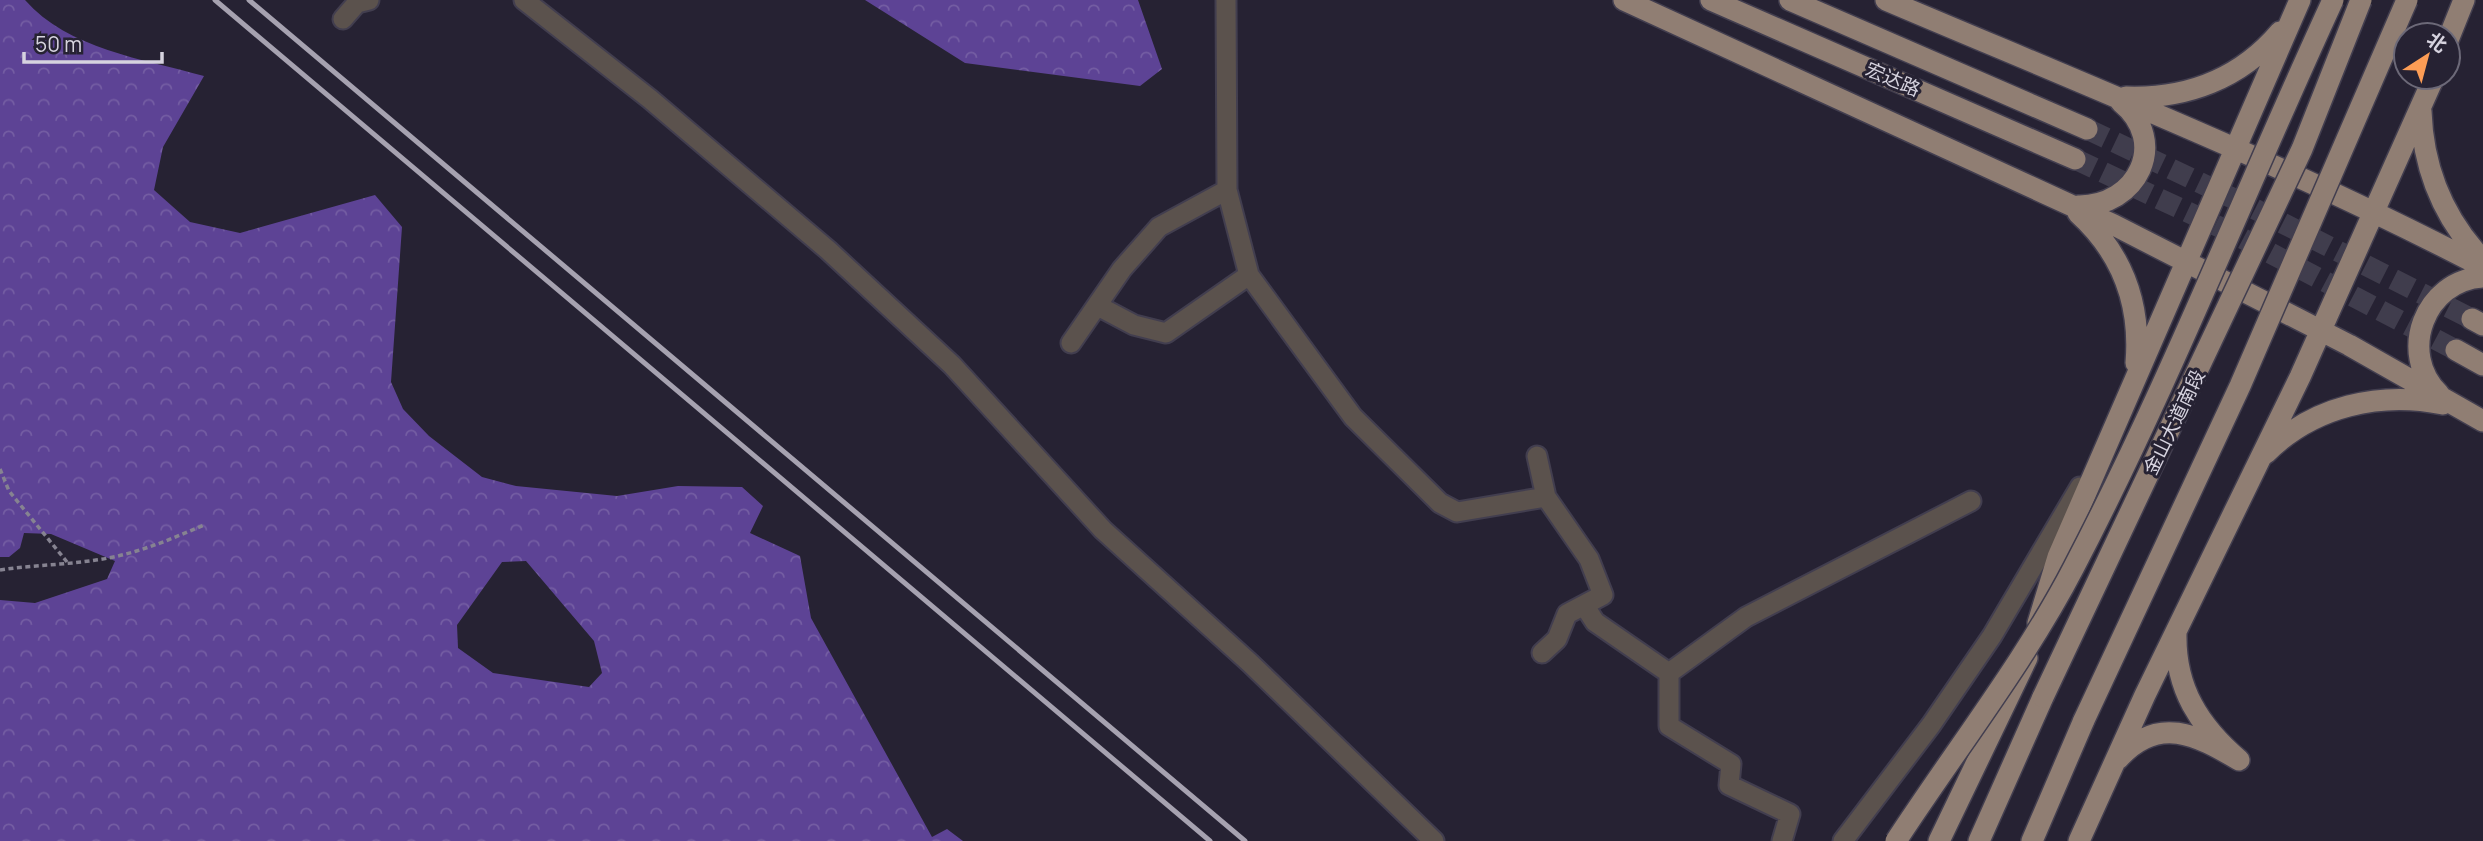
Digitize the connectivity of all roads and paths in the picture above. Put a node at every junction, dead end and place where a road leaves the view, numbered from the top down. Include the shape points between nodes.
1 (369, 0) edge
2 (524, 0) edge
3 (1226, 0) edge
4 (1624, 0) edge
5 (1711, 0) edge
6 (1790, 0) edge
7 (1886, 0) edge
8 (2300, 0) edge
9 (2333, 0) edge
10 (2361, 0) edge
11 (2407, 0) edge
12 (2464, 0) edge
13 (343, 19) dead end
14 (2456, 21) edge
15 (2428, 91) edge
16 (2114, 97) junction
17 (2421, 108) junction
18 (2087, 129) tunnel mouth
19 (2234, 150) junction
20 (2075, 159) tunnel mouth
21 (1227, 190) junction
22 (2063, 201) junction
23 (2375, 213) junction
24 (2483, 260) edge
25 (2186, 261) junction
26 (2483, 267) edge
27 (1249, 275) junction
28 (2483, 277) edge
29 (1098, 306) junction
30 (2319, 329) junction
31 (1071, 344) dead end
32 (2456, 350) tunnel mouth
33 (2483, 365) edge
34 (2132, 383) junction
35 (2444, 399) junction
36 (2475, 416) edge
37 (2108, 438) junction
38 (1537, 456) dead end
39 (2258, 462) junction
40 (0, 469) edge
41 (1546, 496) junction
42 (1971, 501) dead end
43 (204, 526) dead end
44 (67, 562) junction
45 (0, 570) edge
46 (1584, 605) junction
47 (2176, 630) junction
48 (1542, 653) dead end
49 (1669, 673) junction
50 (2113, 766) junction
51 (1434, 841) edge
52 (1782, 841) edge
53 (1843, 841) edge
54 (1896, 841) edge
55 (1939, 841) edge
56 (1979, 841) edge
57 (2032, 841) edge
58 (2079, 841) edge

1 - 13 street via 357,3
2 - 51 street via 650,99 828,250 952,365 1103,530 1250,663
3 - 21 street
4 - 22 main road
5 - 20 main road, 宏达路
6 - 18 main road, 宏达路
7 - 16 main road
8 - 16 main road via 2265,48 2216,81 2175,95
8 - 19 main road
9 - 54 main road, bridge via 2074,569
10 - 56 main road, 金山大道南段, bridge via 2301,149
11 - 57 main road, bridge via 2240,386
12 - 14 main road
15 - 17 main road
16 - 19 main road
16 - 22 main road via 2139,123 2145,148 2140,171 2125,192 2103,204 2078,206
17 - 23 main road
17 - 24 main road via 2424,151 2437,192 2458,230
19 - 23 main road
19 - 25 main road
21 - 27 street
21 - 29 street via 1159,227 1122,269
22 - 25 main road
22 - 34 main road via 2102,238 2129,288 2137,326
23 - 26 main road
23 - 30 main road
25 - 30 main road
25 - 34 main road
27 - 29 street via 1166,333 1134,325
27 - 41 street via 1353,417 1440,503 1457,512
28 - 35 main road via 2462,281 2439,295 2420,329 2422,367
29 - 31 street
30 - 35 main road
30 - 39 main road
32 - 33 main road
34 - 37 main road
35 - 36 main road
36 - 39 main road via 2416,400 2364,402 2305,423
37 - 53 street via 1992,636
37 - 55 main road via 2057,557 2025,666
38 - 41 street
39 - 47 main road
40 - 44 path via 9,491
41 - 46 street via 1589,559 1602,595
42 - 49 street via 1746,617
43 - 44 path via 150,548
44 - 45 path
46 - 48 street via 1567,614 1557,639
46 - 49 street via 1594,622
47 - 50 main road
47 - 50 main road via 2178,669 2192,706 2213,738 2239,760 2198,736 2175,732 2140,740
49 - 52 street via 1669,726 1731,764 1729,785 1790,814
50 - 58 main road

